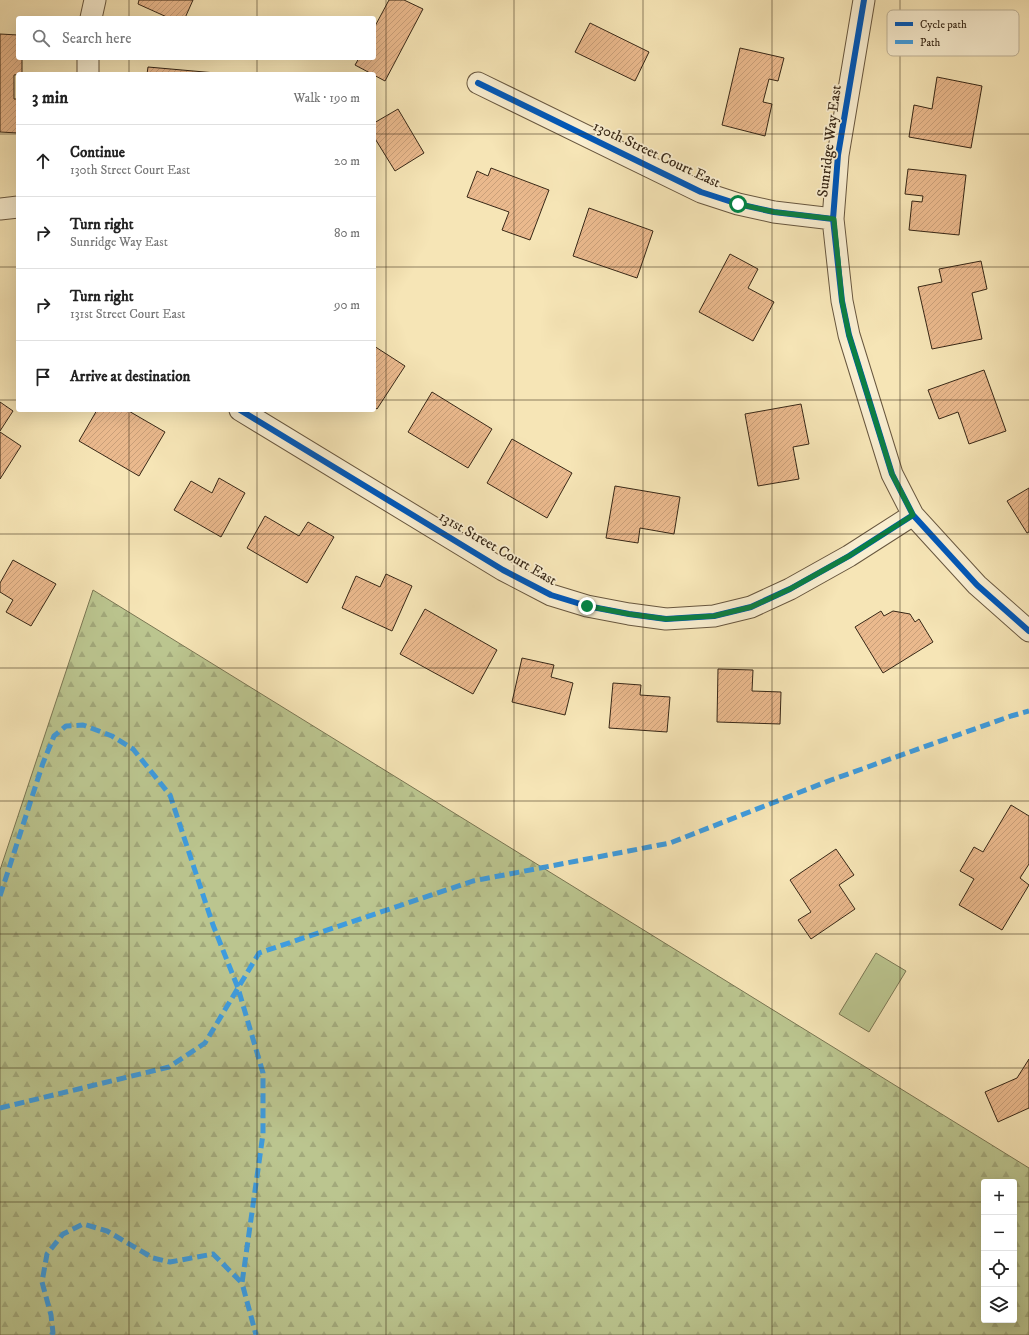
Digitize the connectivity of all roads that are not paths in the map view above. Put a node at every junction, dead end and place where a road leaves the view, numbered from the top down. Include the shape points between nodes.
1 (95, 0) edge
2 (864, 0) edge
3 (91, 16) edge
4 (88, 60) edge
5 (88, 72) edge
6 (478, 83) dead end
7 (16, 206) edge
8 (0, 209) edge
9 (834, 219) junction
10 (243, 412) edge
11 (913, 515) junction
12 (1029, 631) edge

1 - 3 street
2 - 9 street, Sunridge Way East via 838,155
4 - 5 street
6 - 9 street, 130th Street Court East via 701,192 774,212
7 - 8 street
9 - 11 street, Sunridge Way East via 842,301 849,335 892,474
10 - 11 street, 131st Street Court East via 504,570 551,595 587,606 629,614 666,619 714,616 751,607 790,589 849,556
11 - 12 street, Sunridge Way East via 977,585

